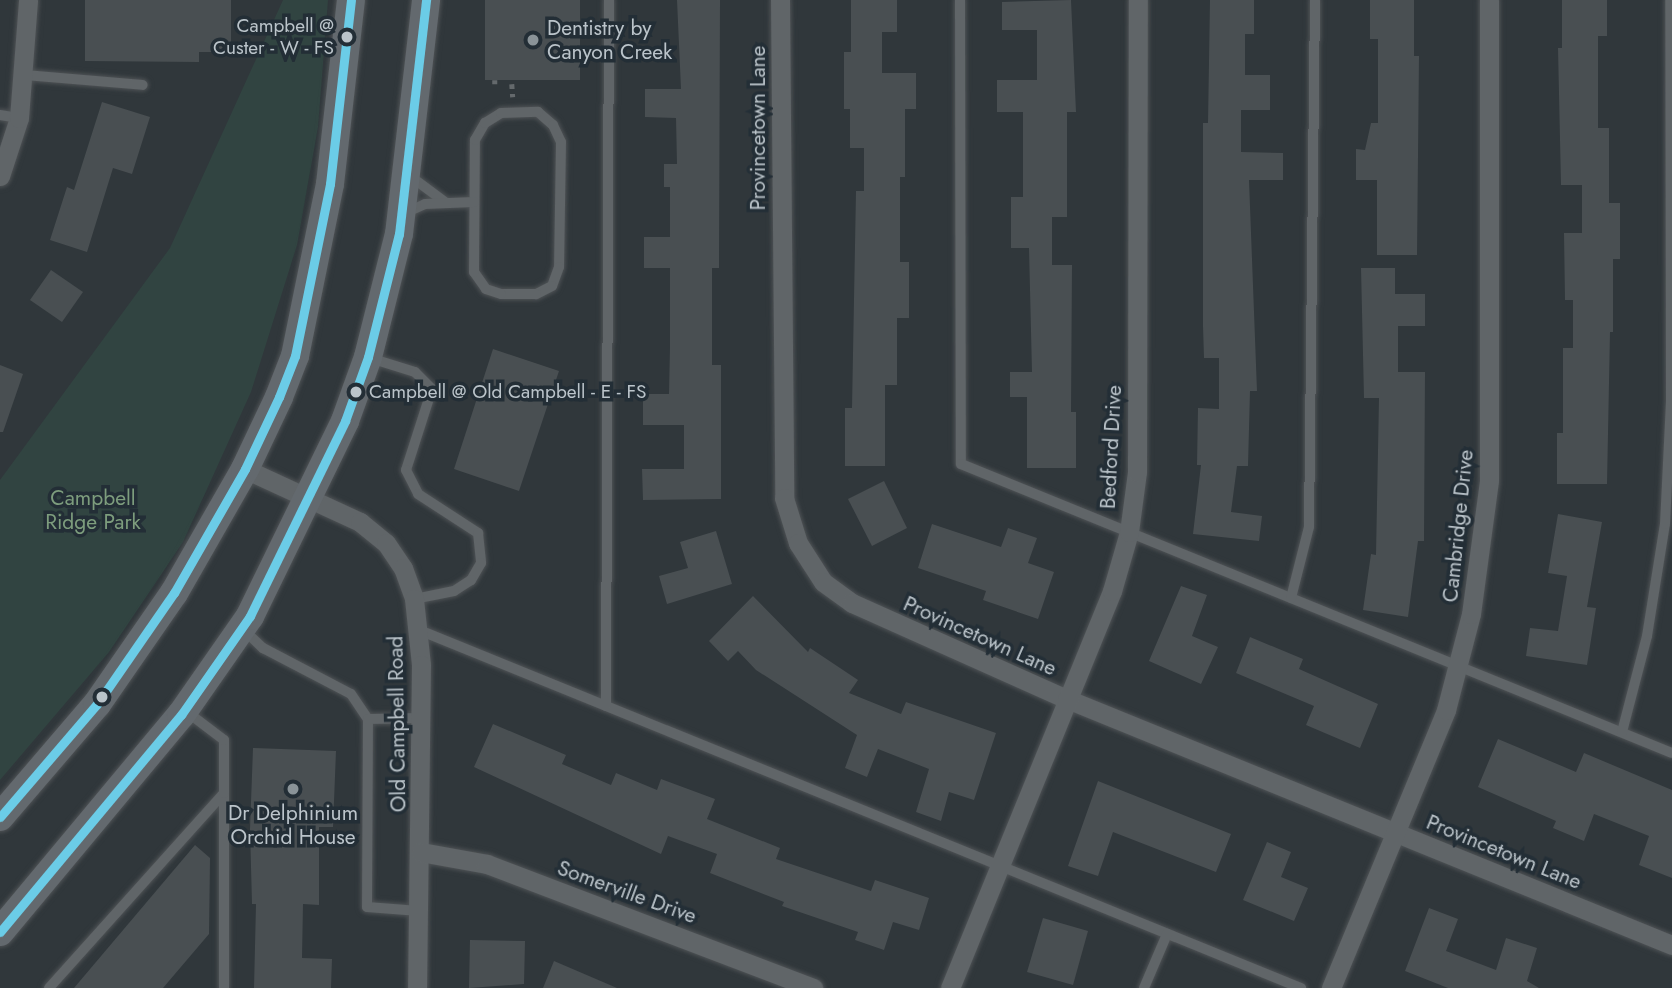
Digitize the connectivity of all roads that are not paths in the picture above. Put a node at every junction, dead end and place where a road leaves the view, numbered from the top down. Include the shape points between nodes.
1 (28, 0) edge
2 (351, 0) edge
3 (426, 0) edge
4 (609, 0) edge
5 (780, 0) edge
6 (960, 0) edge
7 (1138, 0) edge
8 (1315, 0) edge
9 (1489, 0) edge
10 (1670, 0) edge
11 (25, 75) junction
12 (144, 85) dead end
13 (9, 117) edge
14 (408, 175) junction
15 (0, 176) edge
16 (446, 202) junction
17 (474, 202) junction
18 (402, 215) junction
19 (368, 357) junction
20 (245, 469) junction
21 (308, 496) junction
22 (1129, 532) junction
23 (1291, 598) junction
24 (414, 599) junction
25 (241, 628) junction
26 (419, 630) junction
27 (1460, 666) junction
28 (1067, 699) junction
29 (606, 706) junction
30 (184, 710) junction
31 (421, 718) junction
32 (368, 719) junction
33 (1622, 732) junction
34 (1672, 753) edge
35 (224, 793) junction
36 (0, 817) edge
37 (1397, 833) junction
38 (421, 852) junction
39 (999, 866) junction
40 (419, 911) junction
41 (0, 932) edge
42 (1167, 934) junction
43 (1672, 944) edge
44 (49, 988) edge
45 (224, 988) edge
46 (417, 988) edge
47 (813, 988) edge
48 (950, 988) edge
49 (1144, 988) edge
50 (1301, 988) edge
51 (1331, 988) edge

1 - 11 street
2 - 20 main road via 330,184 295,356
3 - 14 main road
4 - 29 lane
5 - 28 street, Provincetown Lane via 784,498 798,543 823,582 852,603
6 - 22 lane via 961,464
7 - 22 street, Bedford Drive via 1137,472
8 - 23 lane via 1309,527
9 - 27 street, Cambridge Drive via 1489,480
10 - 33 lane via 1671,401 1665,524 1647,635
11 - 12 lane
11 - 13 street
13 - 15 street
14 - 16 lane
14 - 18 main road
16 - 17 lane
16 - 18 lane via 425,204
17 - 17 lane via 474,272 486,289 536,294 552,286 558,267 561,142 553,125 538,112 500,113 485,123 475,140
18 - 19 main road
19 - 21 main road via 345,421
19 - 24 lane via 415,372 432,389 406,470 418,494 478,533 481,563 471,580 454,591
20 - 21 street, Old Campbell Road
20 - 36 main road via 174,593 97,704
21 - 24 street, Old Campbell Road via 360,522 386,543 403,568
21 - 25 main road
22 - 23 lane
22 - 28 street, Bedford Drive via 1112,591
23 - 27 lane
24 - 26 street, Old Campbell Road
25 - 30 main road
25 - 32 lane via 263,648 351,694
26 - 29 lane
26 - 31 street, Old Campbell Road
27 - 33 lane
27 - 37 street, Cambridge Drive
28 - 37 street, Provincetown Lane
28 - 39 street, Bedford Drive
29 - 39 lane
30 - 35 lane via 224,740
30 - 41 main road
31 - 32 lane
31 - 38 street, Old Campbell Road
32 - 40 lane via 367,907
33 - 34 lane
35 - 44 lane
35 - 45 lane
37 - 43 street, Provincetown Lane
37 - 51 street, Cambridge Drive
38 - 40 street, Old Campbell Road
38 - 47 street, Somerville Drive via 487,864
39 - 42 lane
39 - 48 street, Bedford Drive
40 - 46 street, Old Campbell Road
42 - 49 lane
42 - 50 lane

